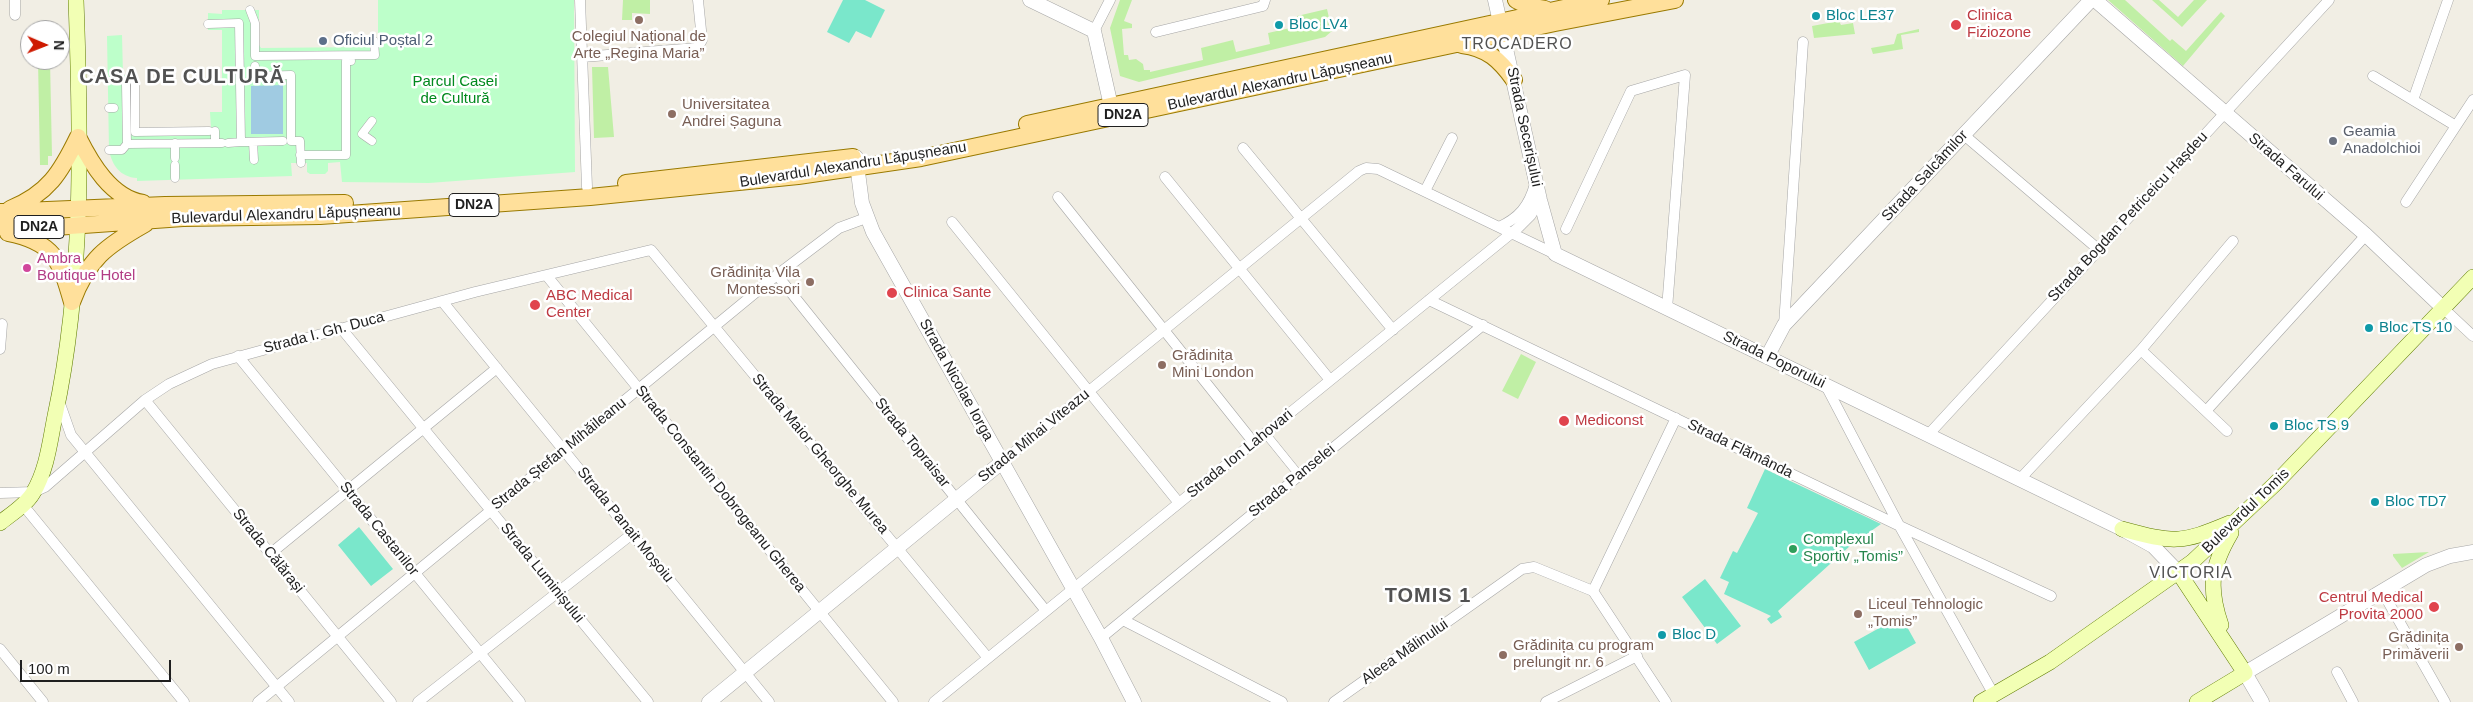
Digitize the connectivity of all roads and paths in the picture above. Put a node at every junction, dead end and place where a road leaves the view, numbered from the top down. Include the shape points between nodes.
1 (15, 0) edge
2 (580, 0) edge
3 (698, 0) edge
4 (1030, 0) edge
5 (1110, 0) edge
6 (1266, 0) edge
7 (1495, 0) edge
8 (1516, 0) edge
9 (1601, 0) edge
10 (1675, 0) edge
11 (2092, 0) edge
12 (2096, 0) edge
13 (2329, 0) edge
14 (2448, 0) edge
15 (76, 3) edge
16 (250, 10) dead end
17 (1553, 10) junction
18 (15, 15) dead end
19 (239, 23) junction
20 (254, 23) junction
21 (208, 24) dead end
22 (1501, 28) junction
23 (1094, 31) junction
24 (1156, 32) dead end
25 (374, 40) dead end
26 (1803, 42) dead end
27 (1454, 44) junction
28 (240, 56) junction
29 (255, 56) junction
30 (582, 57) junction
31 (351, 60) dead end
32 (255, 66) dead end
33 (291, 66) dead end
34 (130, 75) dead end
35 (291, 76) junction
36 (2373, 76) dead end
37 (1514, 80) junction
38 (135, 83) dead end
39 (2412, 100) junction
40 (2473, 100) edge
41 (1111, 106) junction
42 (113, 108) dead end
43 (126, 108) junction
44 (2224, 114) junction
45 (372, 121) dead end
46 (2456, 126) junction
47 (355, 134) junction
48 (1964, 135) junction
49 (78, 137) junction
50 (1452, 138) dead end
51 (372, 141) dead end
52 (241, 142) junction
53 (254, 142) junction
54 (283, 142) dead end
55 (222, 143) junction
56 (127, 144) junction
57 (175, 144) junction
58 (1243, 148) dead end
59 (110, 150) dead end
60 (254, 160) dead end
61 (856, 162) junction
62 (1359, 171) joint
63 (1165, 177) dead end
64 (175, 178) dead end
65 (1536, 181) junction
66 (587, 187) junction
67 (1425, 191) junction
68 (1058, 197) dead end
69 (1540, 200) junction
70 (2406, 202) dead end
71 (165, 205) junction
72 (78, 209) junction
73 (0, 212) edge
74 (866, 218) junction
75 (1301, 218) junction
76 (150, 220) junction
77 (952, 222) dead end
78 (78, 226) junction
79 (0, 227) edge
80 (1499, 227) junction
81 (1566, 228) dead end
82 (0, 232) edge
83 (1511, 234) junction
84 (2366, 236) junction
85 (2233, 241) dead end
86 (2098, 249) junction
87 (651, 250) joint
88 (1554, 254) junction
89 (1239, 269) junction
90 (777, 274) junction
91 (547, 276) junction
92 (2473, 276) edge
93 (1429, 300) junction
94 (442, 301) junction
95 (72, 302) junction
96 (1667, 308) junction
97 (2443, 308) junction
98 (5, 324) edge
99 (1483, 325) junction
100 (1784, 325) junction
101 (714, 327) junction
102 (341, 328) junction
103 (1164, 330) junction
104 (1393, 330) junction
105 (2473, 336) edge
106 (0, 349) edge
107 (2141, 350) junction
108 (238, 356) junction
109 (1767, 357) junction
110 (497, 368) junction
111 (1330, 380) junction
112 (1826, 386) junction
113 (638, 389) junction
114 (1089, 392) junction
115 (145, 400) junction
116 (59, 401) junction
117 (2206, 411) junction
118 (1676, 418) junction
119 (424, 429) junction
120 (2227, 431) dead end
121 (1265, 433) junction
122 (71, 435) junction
123 (1928, 435) junction
124 (50, 440) junction
125 (1254, 443) junction
126 (564, 450) junction
127 (85, 452) junction
128 (1002, 462) junction
129 (1299, 475) junction
130 (2020, 479) junction
131 (348, 491) junction
132 (34, 492) junction
133 (0, 493) edge
134 (957, 499) junction
135 (23, 504) junction
136 (1179, 504) junction
137 (491, 510) junction
138 (2240, 519) junction
139 (0, 523) edge
140 (1899, 525) junction
141 (2122, 529) junction
142 (632, 534) junction
143 (897, 548) junction
144 (2473, 552) edge
145 (270, 554) junction
146 (415, 573) junction
147 (2179, 573) junction
148 (1073, 589) junction
149 (1593, 591) junction
150 (2382, 591) junction
151 (558, 592) junction
152 (2051, 596) dead end
153 (1046, 611) junction
154 (820, 612) junction
155 (1123, 620) junction
156 (338, 636) junction
157 (1101, 638) junction
158 (2226, 643) junction
159 (0, 649) edge
160 (480, 653) junction
161 (1637, 656) junction
162 (988, 658) junction
163 (745, 672) junction
164 (2337, 672) dead end
165 (2245, 673) junction
166 (277, 687) junction
167 (1988, 698) edge
168 (43, 702) edge
169 (184, 702) edge
170 (258, 702) edge
171 (289, 702) edge
172 (392, 702) edge
173 (418, 702) edge
174 (520, 702) edge
175 (648, 702) edge
176 (709, 702) edge
177 (769, 702) edge
178 (893, 702) edge
179 (934, 702) edge
180 (1134, 702) edge
181 (1282, 702) edge
182 (1334, 702) edge
183 (1546, 702) edge
184 (1666, 702) edge
185 (2197, 702) edge
186 (2262, 702) edge
187 (2354, 702) edge
188 (2445, 702) edge

1 - 18 street
2 - 30 street
3 - 30 street via 702,40 698,48
4 - 23 street
5 - 23 street
6 - 24 street via 1263,6
7 - 22 street, Strada Secerișului
8 - 17 main road via 1528,6
9 - 17 main road, Bulevardul Alexandru Lăpușneanu
10 - 22 main road, Bulevardul Alexandru Lăpușneanu / DN2A
11 - 48 street, Strada Salcâmilor
12 - 44 street, Strada Farului
13 - 44 street, Strada Bogdan Petriceicu Hașdeu
14 - 39 street
15 - 49 main road, Strada I. Gh. Duca
16 - 20 street
17 - 22 main road, Bulevardul Alexandru Lăpușneanu
19 - 20 street
19 - 21 street
19 - 28 street
20 - 29 street
22 - 27 main road, Bulevardul Alexandru Lăpușneanu / DN2A
22 - 37 street, Strada Secerișului
22 - 41 main road, Bulevardul Alexandru Lăpușneanu / DN2A
23 - 41 street
25 - 29 street via 375,54
26 - 100 street
27 - 37 main road via 1489,53
27 - 61 main road, Bulevardul Alexandru Lăpușneanu / DN2A via 921,158
28 - 29 street
28 - 52 street via 243,76
30 - 66 street
31 - 47 street via 346,61
32 - 35 street via 255,76
33 - 35 street
34 - 43 street via 126,84
35 - 47 street via 292,141 300,141 301,159 334,159 346,155
36 - 39 street
37 - 65 street, Strada Secerișului
38 - 55 street via 135,132 212,131
39 - 46 street
40 - 46 street
41 - 61 main road, Bulevardul Alexandru Lăpușneanu / DN2A
42 - 43 street
43 - 56 street
44 - 84 street, Strada Farului
44 - 86 street, Strada Bogdan Petriceicu Hașdeu
45 - 47 street
46 - 70 street
47 - 51 street
48 - 86 street
48 - 100 street, Strada Salcâmilor
49 - 71 main road via 94,166 124,197 136,202
49 - 72 main road, Strada I. Gh. Duca
49 - 73 main road via 52,182 31,199
50 - 67 street
52 - 53 street
52 - 55 street
53 - 54 street
53 - 60 street
55 - 57 street
56 - 57 street
56 - 59 street via 122,150
57 - 64 street
58 - 75 street
61 - 66 main road, Bulevardul Alexandru Lăpușneanu / DN2A
61 - 74 street, Strada Nicolae Iorga
61 - 76 main road, Bulevardul Alexandru Lăpușneanu / DN2A via 696,188 580,198 320,216
62 - 67 street, Strada Poporului via 1378,169
62 - 75 street, Strada Mihai Viteazu
63 - 89 street
65 - 69 street, Strada Secerișului
65 - 80 street via 1532,196 1519,216
66 - 71 main road, Bulevardul Alexandru Lăpușneanu / DN2A via 495,196 323,205
67 - 80 street, Strada Poporului
68 - 103 street
69 - 83 street, Strada Ion Lahovari via 1531,215
69 - 88 street, Strada Secerișului
71 - 72 main road, Bulevardul Alexandru Lăpușneanu / DN2A
72 - 73 main road, DN2A
72 - 78 main road, Strada I. Gh. Duca
74 - 90 street, Strada Ștefan Mihăileanu via 839,228
74 - 128 street, Strada Nicolae Iorga
75 - 89 street, Strada Mihai Viteazu
75 - 104 street
76 - 78 main road, Bulevardul Alexandru Lăpușneanu / DN2A
76 - 95 main road via 101,252 82,277
77 - 114 street
78 - 79 main road, DN2A
78 - 95 main road, Strada I. Gh. Duca
80 - 83 street, Strada Poporului
81 - 96 street via 1631,91 1685,76
82 - 95 main road via 31,239 52,252 64,274
83 - 88 street, Strada Poporului
83 - 93 street, Strada Ion Lahovari
84 - 97 street, Strada Farului
84 - 117 street
85 - 107 street
86 - 123 street, Strada Bogdan Petriceicu Hașdeu
87 - 91 street, Strada I. Gh. Duca
87 - 101 street, Strada Maior Gheorghe Murea
88 - 96 street, Strada Poporului
89 - 103 street, Strada Mihai Viteazu
89 - 111 street
90 - 101 street, Strada Ștefan Mihăileanu
90 - 134 street, Strada Topraisar
91 - 94 street, Strada I. Gh. Duca
91 - 113 street, Strada Constantin Dobrogeanu Gherea
92 - 97 main road, Bulevardul Tomis
93 - 99 street, Strada Flămânda
93 - 104 street, Strada Ion Lahovari
94 - 102 street, Strada I. Gh. Duca
94 - 110 street, Strada Panait Moșoiu
95 - 116 main road, Strada I. Gh. Duca
96 - 109 street, Strada Poporului
97 - 105 street, Strada Farului
97 - 138 main road, Bulevardul Tomis
98 - 106 street
99 - 118 street, Strada Flămânda
99 - 129 street, Strada Panselei
100 - 109 street, Strada Salcâmilor
101 - 113 street, Strada Ștefan Mihăileanu
101 - 143 street, Strada Maior Gheorghe Murea
102 - 108 street, Strada I. Gh. Duca
102 - 119 street, Strada Luminișului
103 - 114 street, Strada Mihai Viteazu
103 - 125 street
104 - 111 street, Strada Ion Lahovari
107 - 117 street
107 - 130 street
108 - 115 street, Strada I. Gh. Duca via 193,372
108 - 131 street, Strada Castanilor
109 - 112 street, Strada Poporului
110 - 119 street
110 - 126 street, Strada Panait Moșoiu
111 - 121 street, Strada Ion Lahovari
112 - 123 street, Strada Poporului
112 - 140 street
113 - 126 street, Strada Ștefan Mihăileanu
113 - 154 street, Strada Constantin Dobrogeanu Gherea
114 - 128 street, Strada Mihai Viteazu
114 - 136 street
115 - 127 street, Strada I. Gh. Duca
115 - 145 street, Strada Călărași
116 - 122 street
116 - 124 main road, Strada I. Gh. Duca
117 - 120 street
118 - 140 street, Strada Flămânda
118 - 149 street
119 - 131 street
119 - 137 street, Strada Luminișului
121 - 125 street, Strada Ion Lahovari
121 - 129 street
122 - 124 street via 60,435
122 - 127 street
123 - 130 street, Strada Poporului
124 - 132 main road, Strada I. Gh. Duca
125 - 136 street, Strada Ion Lahovari
126 - 137 street, Strada Ștefan Mihăileanu
126 - 142 street, Strada Panait Moșoiu
127 - 132 street, Strada I. Gh. Duca via 57,478
127 - 166 street
128 - 134 street, Strada Mihai Viteazu
128 - 148 street, Strada Nicolae Iorga
129 - 155 street, Strada Panselei
130 - 141 street, Strada Poporului
131 - 145 street
131 - 146 street, Strada Castanilor
132 - 133 street
132 - 135 main road, Strada I. Gh. Duca
134 - 143 street, Strada Mihai Viteazu
134 - 153 street, Strada Topraisar
135 - 139 main road, Strada I. Gh. Duca
135 - 169 street
136 - 148 street, Strada Ion Lahovari
137 - 146 street, Strada Ștefan Mihăileanu
137 - 151 street, Strada Luminișului
138 - 141 main road via 2200,536 2178,541
138 - 147 main road, Bulevardul Tomis
138 - 158 main road via 2220,553 2212,579 2216,610
140 - 152 street, Strada Flămânda
140 - 167 street
141 - 147 street, Strada Poporului via 2153,546
142 - 151 street
142 - 163 street, Strada Panait Moșoiu
143 - 154 street, Strada Mihai Viteazu
143 - 162 street, Strada Maior Gheorghe Murea
144 - 150 street via 2432,563
145 - 156 street, Strada Călărași
146 - 156 street, Strada Ștefan Mihăileanu
146 - 160 street, Strada Castanilor
147 - 158 main road
147 - 167 main road, Bulevardul Tomis via 2050,662
148 - 153 street, Strada Ion Lahovari
148 - 157 street, Strada Nicolae Iorga
149 - 161 street
149 - 182 street, Aleea Mălinului via 1534,567 1522,569
150 - 165 street
150 - 188 street
151 - 160 street
151 - 175 street, Strada Luminișului
153 - 162 street, Strada Ion Lahovari
154 - 163 street, Strada Mihai Viteazu
154 - 178 street, Strada Constantin Dobrogeanu Gherea
155 - 157 street, Strada Panselei
155 - 181 street
156 - 166 street, Strada Ștefan Mihăileanu
156 - 172 street, Strada Călărași
157 - 180 street, Strada Nicolae Iorga
158 - 165 main road
159 - 168 street
160 - 173 street
160 - 174 street, Strada Castanilor
161 - 183 street
161 - 184 street
162 - 179 street, Strada Ion Lahovari
163 - 176 street, Strada Mihai Viteazu
163 - 177 street, Strada Panait Moșoiu
164 - 187 street
165 - 185 main road
165 - 186 street
166 - 170 street, Strada Ștefan Mihăileanu
166 - 171 street

